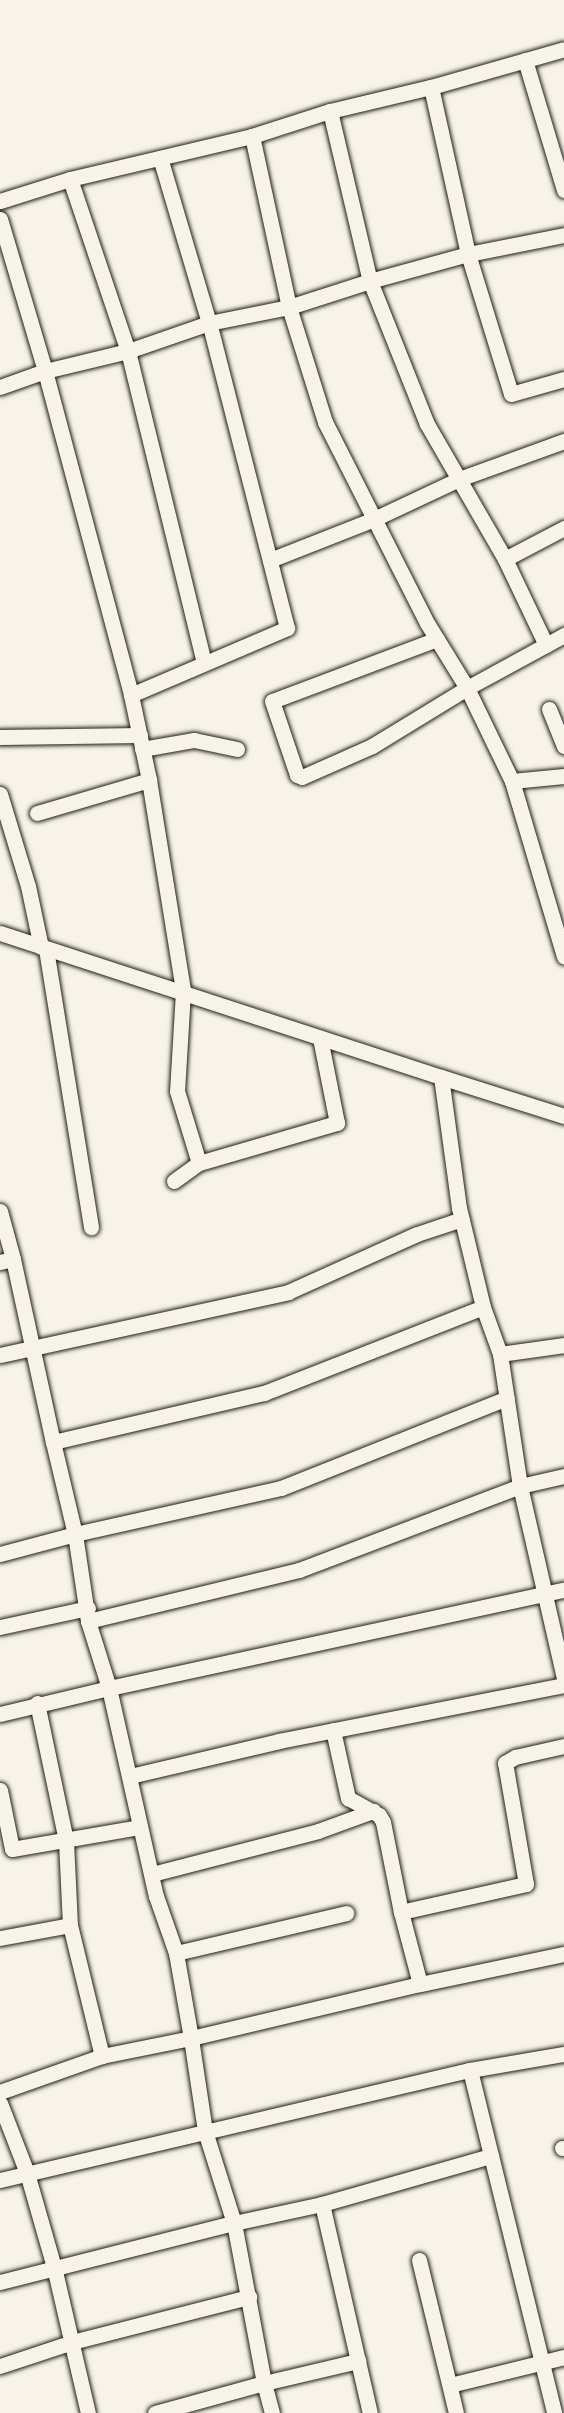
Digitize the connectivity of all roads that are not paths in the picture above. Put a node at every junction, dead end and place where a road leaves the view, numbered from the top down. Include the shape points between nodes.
1 (564, 49) edge
2 (525, 60) junction
3 (430, 87) junction
4 (330, 111) junction
5 (252, 136) junction
6 (160, 158) junction
7 (70, 179) junction
8 (564, 190) edge
9 (0, 201) edge
10 (0, 219) edge
11 (564, 235) edge
12 (468, 254) junction
13 (370, 281) junction
14 (289, 307) junction
15 (209, 323) junction
16 (128, 351) junction
17 (45, 371) junction
18 (564, 379) edge
19 (0, 387) edge
20 (564, 441) edge
21 (459, 479) junction
22 (374, 519) junction
23 (564, 528) edge
24 (270, 560) junction
25 (505, 560) junction
26 (564, 635) edge
27 (437, 639) junction
28 (546, 645) junction
29 (204, 663) junction
30 (467, 688) junction
31 (130, 695) junction
32 (549, 709) dead end
33 (0, 737) edge
34 (141, 742) junction
35 (564, 746) edge
36 (237, 749) dead end
37 (564, 776) edge
38 (149, 780) junction
39 (512, 781) junction
40 (0, 794) edge
41 (38, 813) dead end
42 (0, 933) edge
43 (43, 948) junction
44 (564, 956) edge
45 (183, 991) junction
46 (320, 1038) junction
47 (441, 1077) junction
48 (564, 1116) edge
49 (199, 1163) junction
50 (174, 1181) dead end
51 (0, 1211) edge
52 (462, 1219) junction
53 (91, 1227) dead end
54 (7, 1261) edge
55 (483, 1307) junction
56 (564, 1345) edge
57 (34, 1349) junction
58 (500, 1354) junction
59 (0, 1355) edge
60 (507, 1398) junction
61 (53, 1442) junction
62 (564, 1476) edge
63 (520, 1486) junction
64 (75, 1534) junction
65 (0, 1554) edge
66 (564, 1590) edge
67 (543, 1593) junction
68 (88, 1615) junction
69 (0, 1627) edge
70 (564, 1678) edge
71 (564, 1685) edge
72 (109, 1688) junction
73 (36, 1703) junction
74 (0, 1714) edge
75 (333, 1730) junction
76 (564, 1746) edge
77 (130, 1776) junction
78 (0, 1790) edge
79 (373, 1811) junction
80 (141, 1827) junction
81 (66, 1841) junction
82 (6, 1850) edge
83 (152, 1874) junction
84 (401, 1912) junction
85 (346, 1913) dead end
86 (70, 1925) junction
87 (0, 1938) edge
88 (176, 1953) junction
89 (564, 1954) edge
90 (420, 1984) junction
91 (191, 2038) junction
92 (564, 2054) edge
93 (102, 2056) junction
94 (470, 2070) junction
95 (0, 2092) edge
96 (0, 2103) edge
97 (205, 2130) junction
98 (491, 2156) junction
99 (27, 2173) junction
100 (0, 2180) edge
101 (322, 2204) junction
102 (234, 2223) junction
103 (418, 2260) dead end
104 (54, 2267) junction
105 (0, 2282) edge
106 (249, 2297) junction
107 (72, 2342) junction
108 (564, 2357) edge
109 (358, 2361) junction
110 (542, 2363) junction
111 (0, 2366) edge
112 (264, 2383) junction
113 (450, 2385) junction
114 (88, 2413) edge
115 (156, 2413) edge
116 (272, 2413) edge
117 (370, 2413) edge
118 (456, 2413) edge
119 (554, 2413) edge

1 - 2 street
2 - 3 street
2 - 8 street
3 - 4 street
3 - 12 street
4 - 5 street
4 - 13 street
5 - 6 street
5 - 14 street
6 - 7 street
6 - 15 street
7 - 9 street
7 - 16 street
10 - 17 street
11 - 12 street
12 - 13 street
12 - 18 street via 511,394
13 - 14 street
13 - 21 street via 427,424
14 - 15 street
14 - 22 street via 325,422
15 - 16 street
15 - 24 street
16 - 17 street
16 - 29 street
17 - 19 street
17 - 31 street
20 - 21 street
21 - 22 street
21 - 25 street
22 - 24 street
22 - 27 street
23 - 25 street
24 - 29 street via 287,628
25 - 28 street
26 - 28 street
27 - 30 street
27 - 30 street via 272,701 297,775 302,777 372,746
28 - 30 street
29 - 31 street
30 - 39 street
31 - 34 street
32 - 35 street
33 - 34 street
34 - 36 street via 194,740
34 - 38 street
37 - 39 street
38 - 41 street
38 - 45 street
39 - 44 street
40 - 43 street
42 - 43 street
43 - 45 street
43 - 53 street
45 - 46 street
45 - 49 street via 177,1091
46 - 47 street
46 - 49 street via 338,1123
47 - 48 street
47 - 52 street
49 - 50 street
51 - 54 street
52 - 55 street
52 - 57 street via 417,1234 288,1292
54 - 57 street
55 - 58 street
55 - 61 street via 264,1393
56 - 58 street
57 - 59 street
57 - 61 street
58 - 60 street
60 - 63 street
60 - 64 street via 281,1488
61 - 64 street
62 - 63 street
63 - 67 street
63 - 68 street via 299,1570
64 - 65 street
64 - 68 street
66 - 67 street
67 - 70 street
67 - 72 street
68 - 69 street
68 - 72 street
71 - 75 street
72 - 73 street
72 - 77 street
73 - 74 street
73 - 81 street
75 - 77 street
75 - 79 street via 345,1791 352,1802
76 - 84 street via 515,1756 505,1763 526,1884
77 - 80 street
78 - 82 street
79 - 83 street via 318,1831
79 - 84 street via 383,1822
80 - 81 street
80 - 83 street
81 - 82 street
81 - 86 street
83 - 88 street
84 - 90 street
85 - 88 street
86 - 87 street
86 - 93 street
88 - 91 street
89 - 90 street
90 - 91 street
91 - 93 street
91 - 97 street
92 - 94 street
93 - 95 street
94 - 97 street
94 - 98 street
96 - 99 street
97 - 99 street
97 - 102 street
98 - 101 street
98 - 110 street
99 - 100 street
99 - 104 street
101 - 102 street
101 - 109 street
102 - 104 street
102 - 106 street
103 - 113 street
104 - 105 street
104 - 107 street
106 - 107 street
106 - 112 street
107 - 111 street
107 - 114 street
108 - 110 street
109 - 112 street
109 - 117 street
110 - 113 street
110 - 119 street
112 - 115 street
112 - 116 street
113 - 118 street

